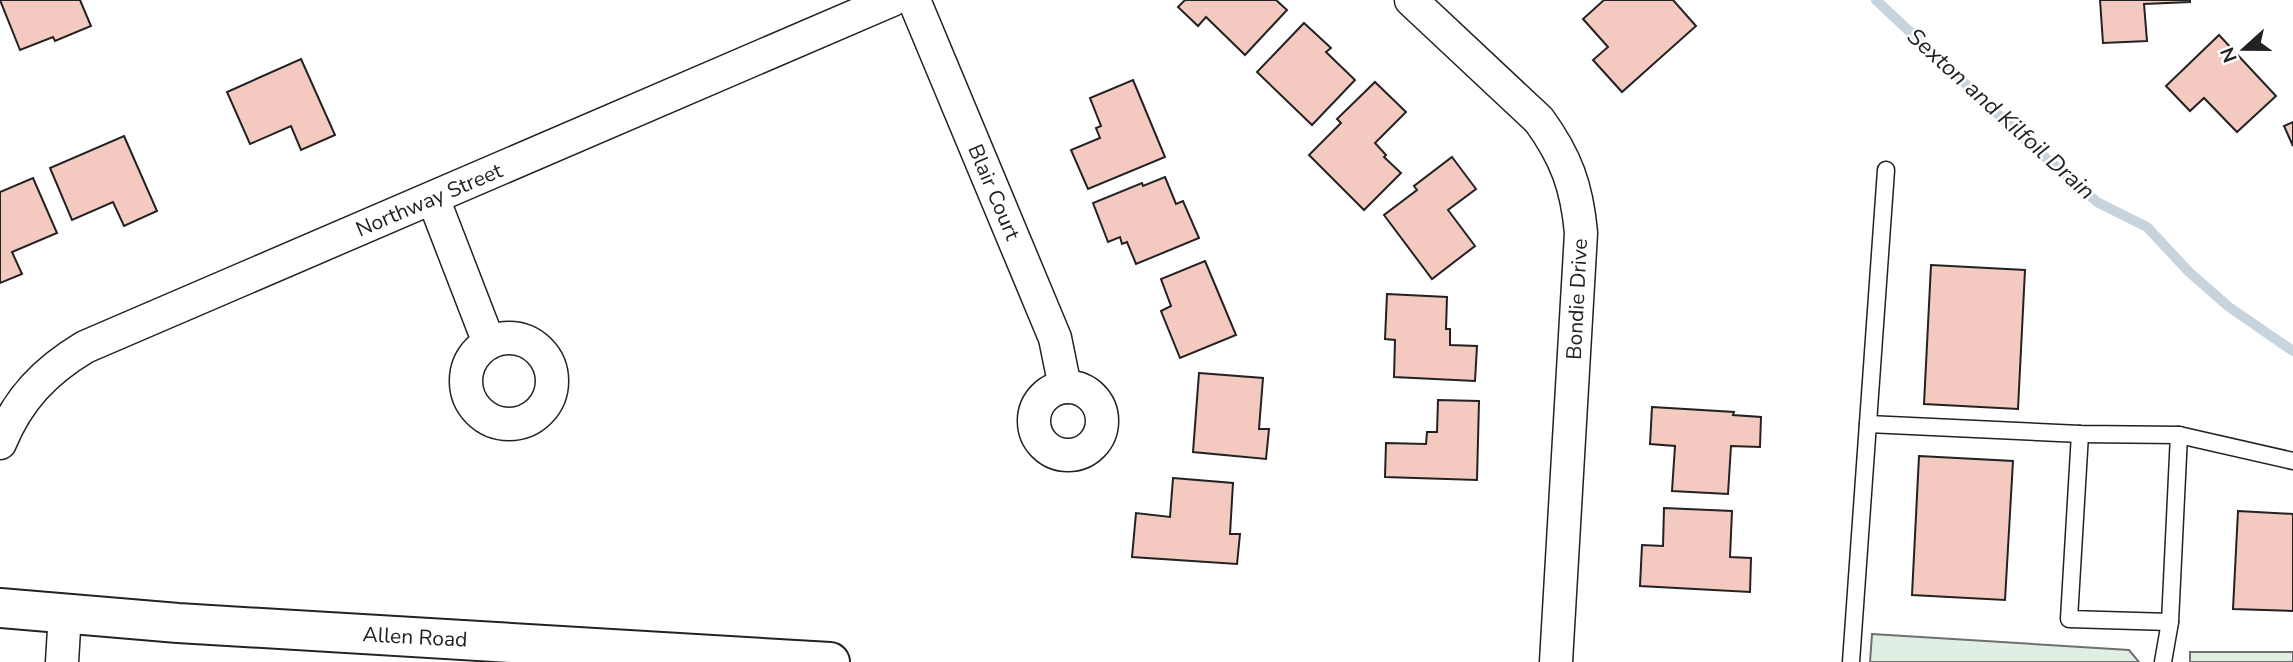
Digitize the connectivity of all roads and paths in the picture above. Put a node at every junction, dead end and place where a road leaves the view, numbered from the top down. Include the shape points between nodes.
1 (892, 0) edge
2 (914, 0) edge
3 (1411, 0) edge
4 (1886, 170) dead end
5 (433, 198) junction
6 (489, 343) dead end
7 (1065, 387) dead end
8 (1868, 424) junction
9 (2080, 434) junction
10 (2179, 435) junction
11 (0, 443) edge
12 (2293, 461) edge
13 (0, 608) edge
14 (65, 613) junction
15 (2170, 622) junction
16 (62, 662) edge
17 (830, 662) edge
18 (1556, 662) edge
19 (1851, 662) edge
20 (2163, 662) edge

1 - 5 street, Northway Street
2 - 7 street, Blair Court via 1055,338
3 - 18 street, Bondie Drive via 1539,120 1566,162 1578,201 1581,233
4 - 8 lane
5 - 6 street
5 - 11 street, Northway Street via 85,347 57,364 28,394
8 - 9 lane
8 - 19 lane
9 - 10 lane
9 - 15 lane via 2069,619
10 - 12 lane
10 - 15 lane
13 - 14 main road, Allen Road
14 - 16 street
14 - 17 main road, Allen Road via 178,624
15 - 20 lane

